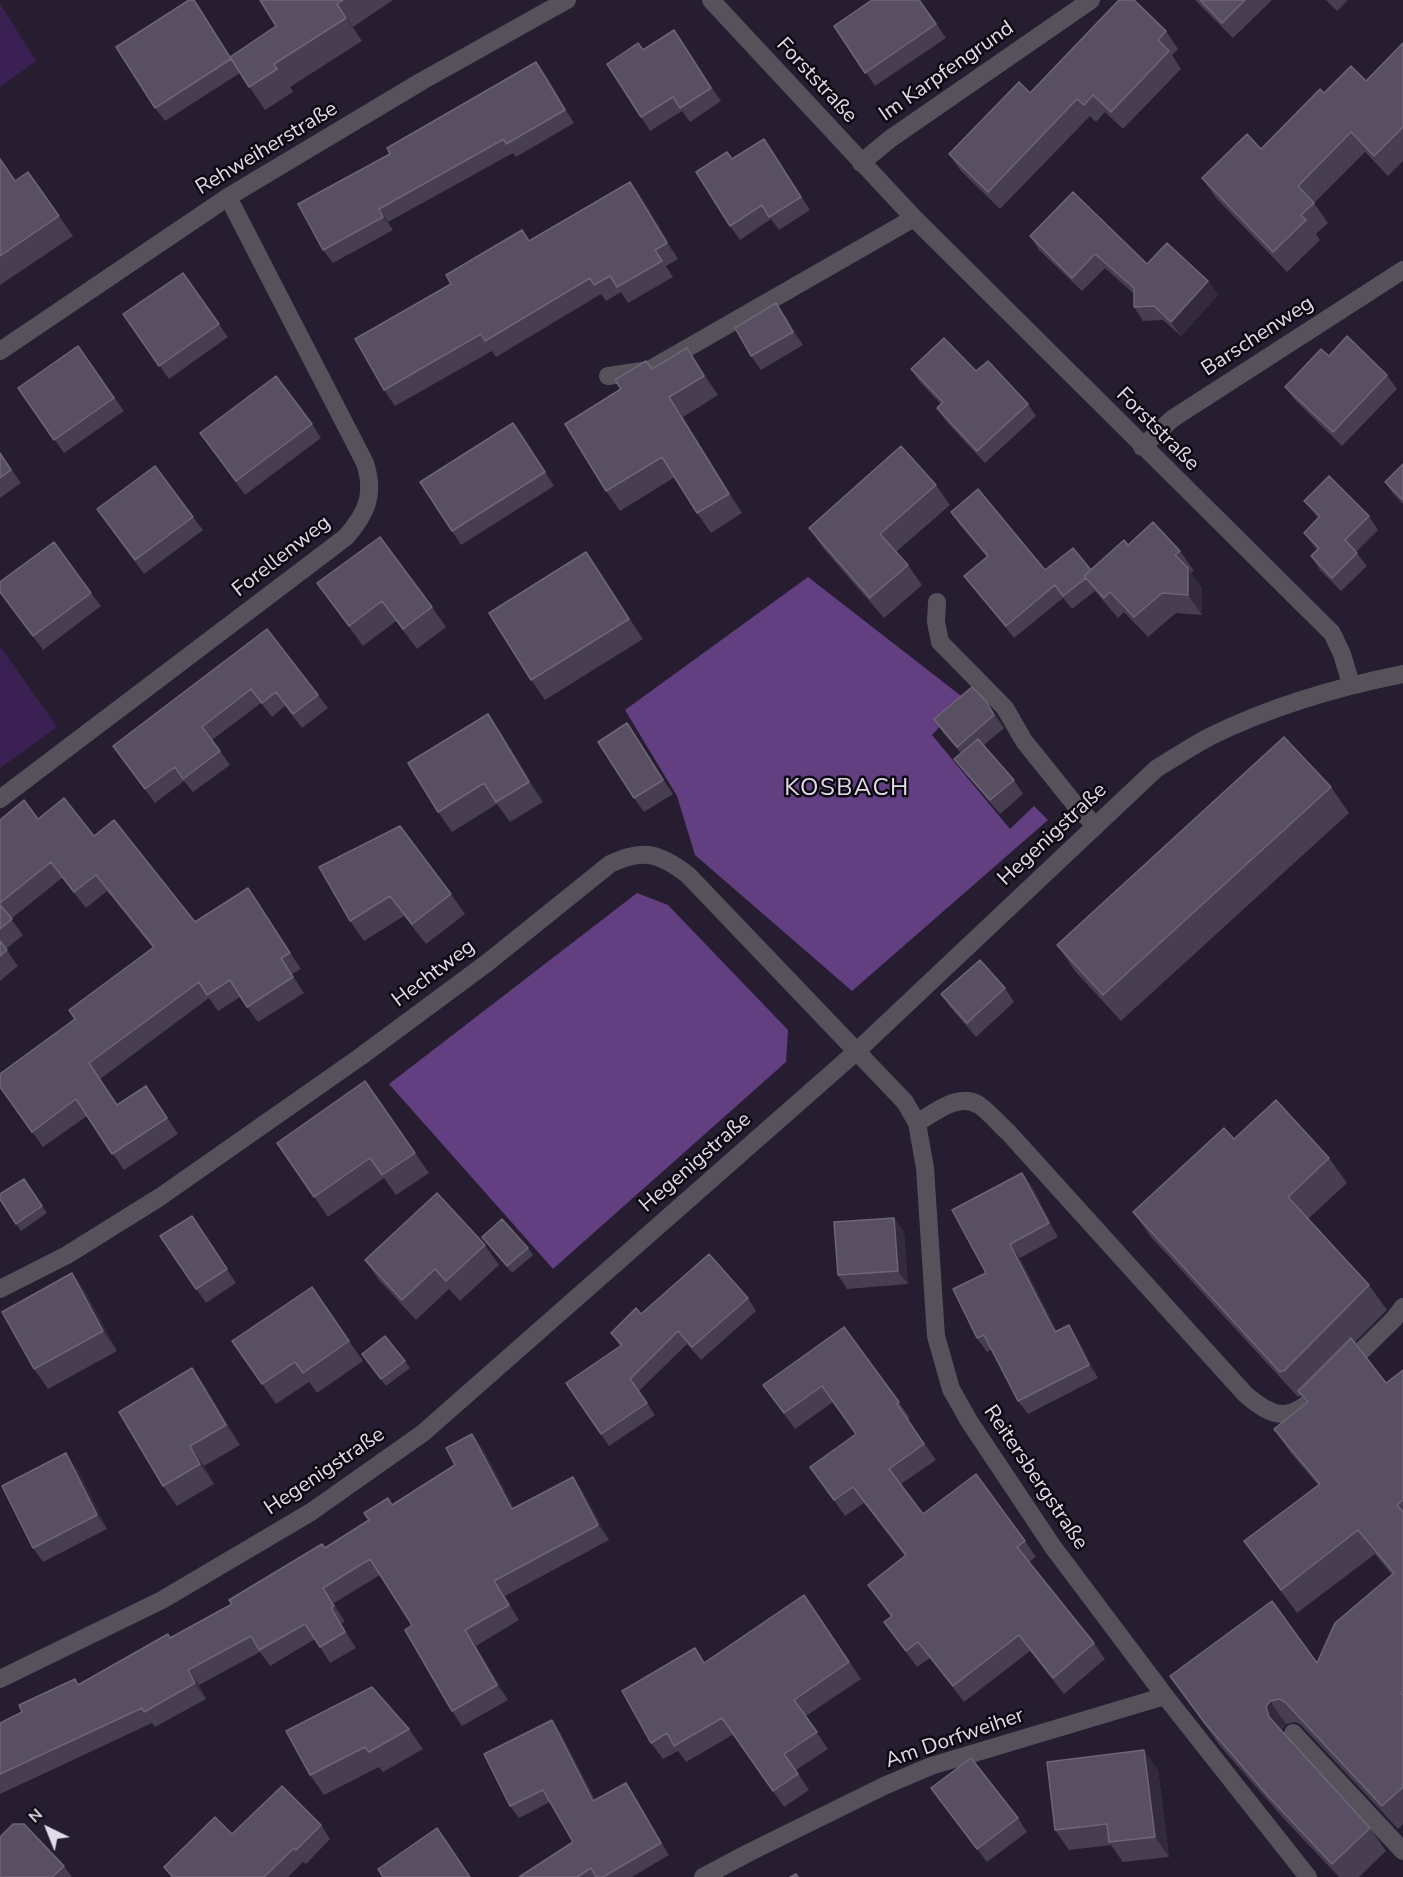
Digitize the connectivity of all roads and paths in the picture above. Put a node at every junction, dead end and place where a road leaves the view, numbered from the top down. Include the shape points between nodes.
1 (567, 0) edge
2 (711, 0) edge
3 (1091, 0) edge
4 (861, 163) junction
5 (228, 197) junction
6 (914, 218) junction
7 (1403, 270) edge
8 (0, 351) edge
9 (608, 376) dead end
10 (1142, 447) junction
11 (937, 602) dead end
12 (1403, 674) edge
13 (1351, 684) junction
14 (0, 799) edge
15 (1096, 826) junction
16 (857, 1052) junction
17 (917, 1123) junction
18 (0, 1289) edge
19 (1403, 1307) edge
20 (0, 1679) edge
21 (1165, 1696) junction
22 (1293, 1733) edge
23 (1403, 1851) edge
24 (703, 1877) edge
25 (1308, 1877) edge

1 - 5 street, Rehweiherstraße
2 - 4 street, Forststraße
3 - 4 street, Im Karpfengrund
4 - 6 street, Forststraße
5 - 8 street, Rehweiherstraße
5 - 14 street, Forellenweg via 365,463 370,478 366,506 359,523 346,537
6 - 9 street via 649,370
6 - 10 street, Forststraße
7 - 10 street, Barschenweg via 1172,419
10 - 13 street, Forststraße via 1332,633
11 - 15 street via 940,642 1005,708 1024,741
12 - 13 street, Hegenigstraße
13 - 15 street, Hegenigstraße via 1278,707 1211,736 1156,769
15 - 16 street, Hegenigstraße
16 - 17 street, Reitersbergstraße via 905,1102
16 - 18 street, Hechtweg via 688,875 658,855 622,858 360,1057 179,1184 67,1255
16 - 20 street, Hegenigstraße via 423,1433 311,1512 162,1600
17 - 19 street via 947,1105 965,1100 979,1105 1008,1132 1245,1394 1274,1414 1290,1413 1309,1404
17 - 21 street, Reitersbergstraße via 925,1168 936,1336 951,1389 1053,1548
21 - 24 street, Am Dorfweiher via 931,1766
21 - 25 street, Reitersbergstraße
22 - 23 street

